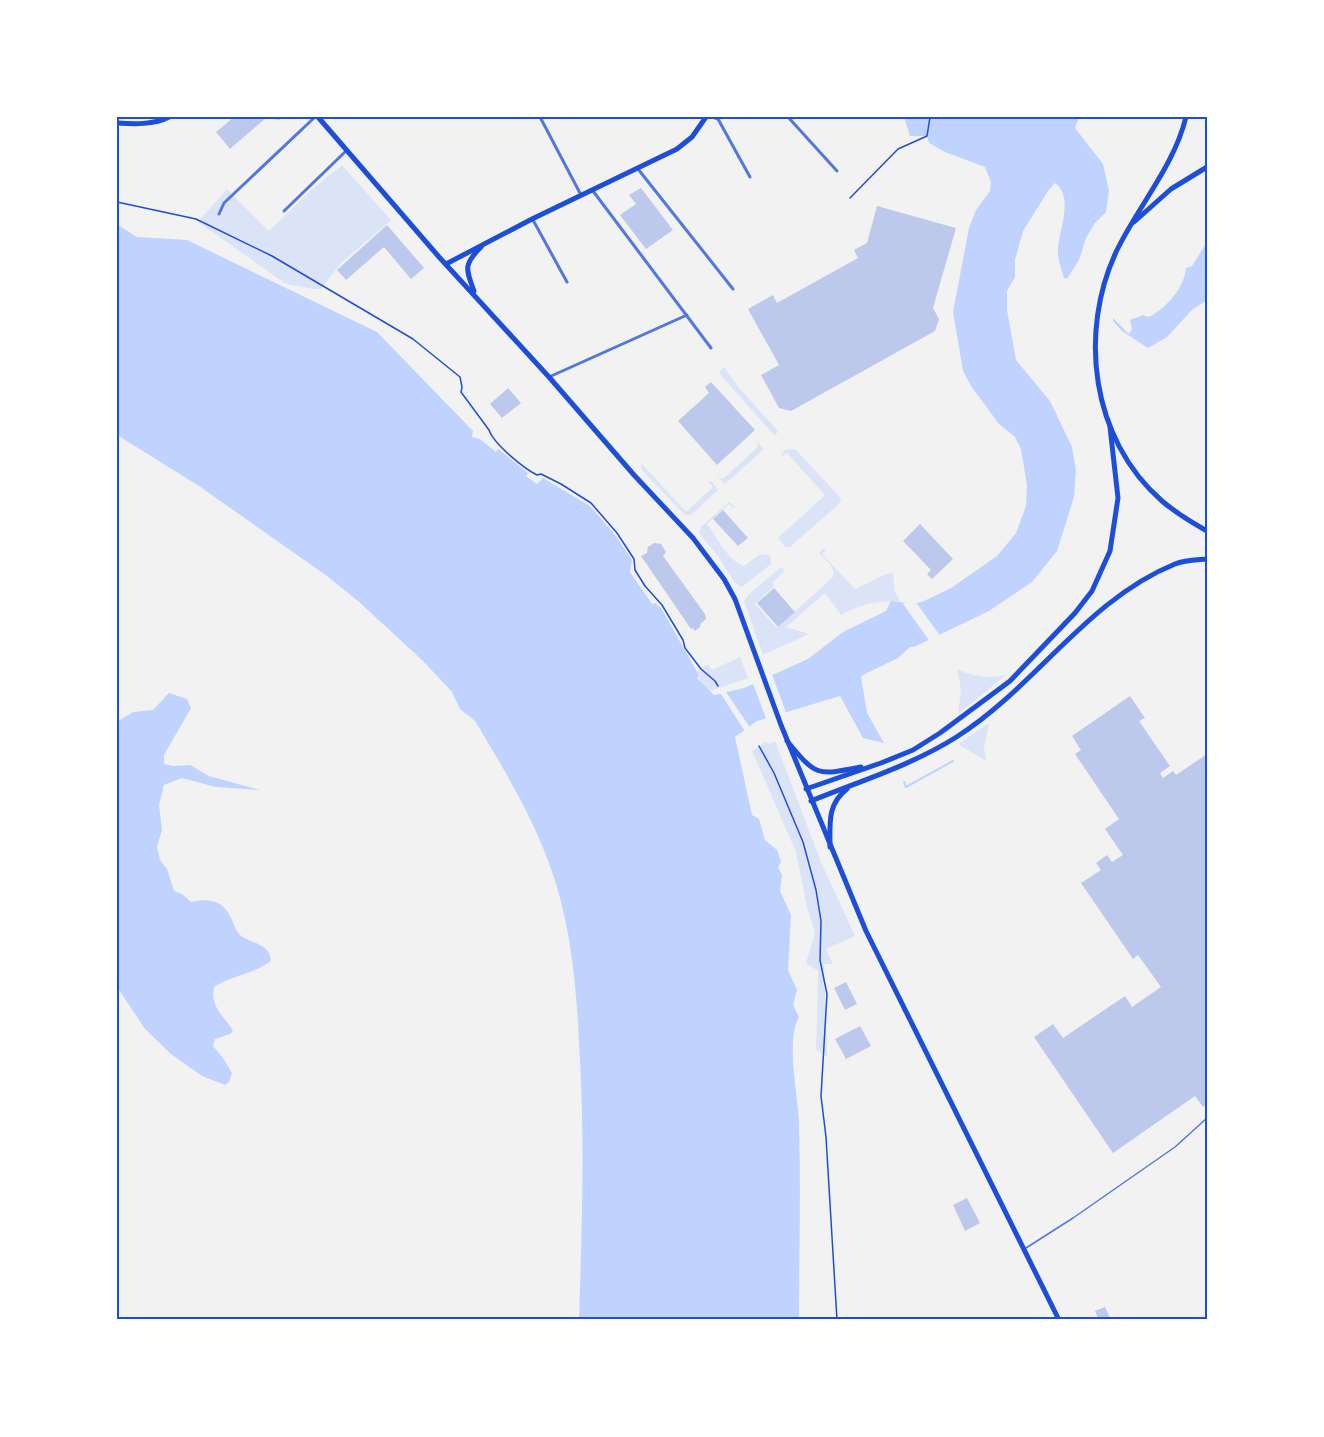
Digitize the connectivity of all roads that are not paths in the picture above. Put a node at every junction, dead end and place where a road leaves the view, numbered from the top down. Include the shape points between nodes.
1 (169, 117) edge
2 (317, 117) edge
3 (540, 117) edge
4 (706, 117) edge
5 (712, 117) edge
6 (788, 117) edge
7 (1186, 117) edge
8 (719, 118) edge
9 (117, 123) edge
10 (346, 151) junction
11 (1207, 167) edge
12 (637, 168) junction
13 (837, 171) dead end
14 (750, 177) dead end
15 (592, 190) junction
16 (581, 195) junction
17 (284, 211) dead end
18 (219, 214) dead end
19 (532, 219) junction
20 (1128, 227) junction
21 (486, 242) junction
22 (446, 264) junction
23 (567, 282) dead end
24 (733, 289) dead end
25 (476, 295) junction
26 (687, 315) junction
27 (711, 348) dead end
28 (549, 377) junction
29 (1110, 427) junction
30 (1207, 531) edge
31 (1207, 559) edge
32 (787, 741) junction
33 (881, 763) junction
34 (855, 783) junction
35 (806, 789) junction
36 (811, 801) junction
37 (830, 847) junction
38 (1207, 1118) edge
39 (1024, 1249) junction
40 (1059, 1320) edge

1 - 9 main road via 136,124
2 - 10 main road
2 - 18 street via 224,203
3 - 16 street
4 - 12 main road via 692,137
5 - 8 street
6 - 13 street
7 - 20 main road via 1181,138
8 - 14 street
10 - 17 street
10 - 22 main road
11 - 20 main road via 1171,189
12 - 15 main road
12 - 24 street
15 - 16 main road
15 - 26 street
16 - 19 main road
19 - 21 main road
19 - 23 street
20 - 29 main road via 1101,291 1095,335 1097,382
21 - 22 main road
21 - 25 main road via 469,259 466,268
22 - 25 main road
25 - 28 main road
26 - 27 street
26 - 28 street
28 - 32 main road via 693,538 724,579 735,599
29 - 30 main road via 1140,478 1184,518
29 - 33 main road via 1118,498 1110,551 1092,591 1010,681 940,733
31 - 34 main road via 1177,563 1124,591 1005,701 958,736 915,760
32 - 33 main road via 808,766 820,772
32 - 35 main road
33 - 35 main road
34 - 36 main road
34 - 37 main road via 838,796 830,812
35 - 36 main road
36 - 37 main road
37 - 39 main road via 866,931
38 - 39 lane via 1175,1147
39 - 40 main road

